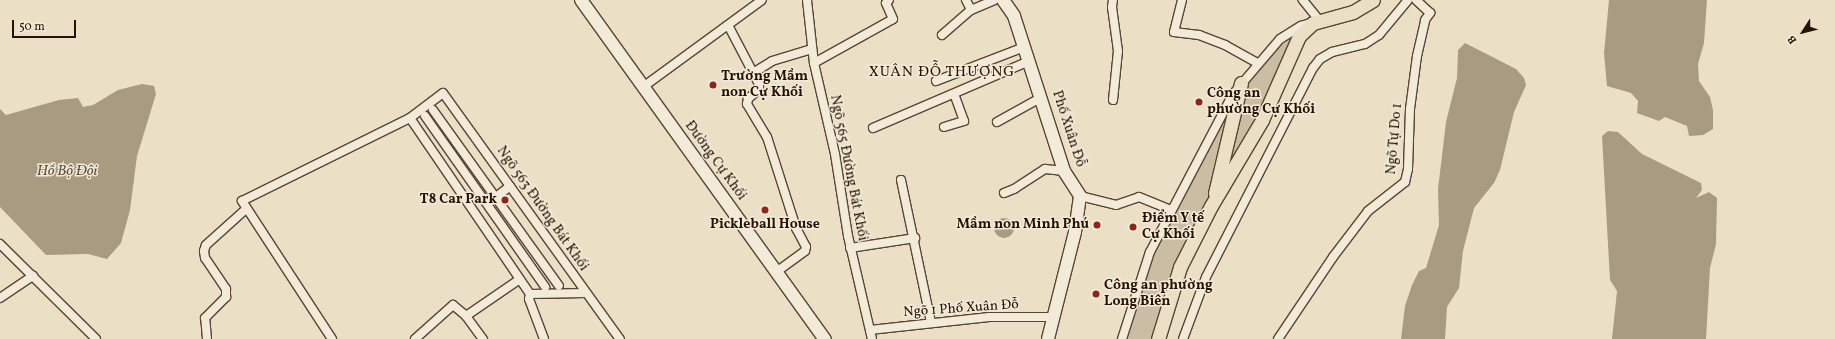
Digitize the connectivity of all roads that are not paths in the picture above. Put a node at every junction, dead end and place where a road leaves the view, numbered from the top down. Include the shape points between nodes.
1 (581, 0) edge
2 (762, 0) edge
3 (807, 0) edge
4 (889, 0) edge
5 (966, 0) edge
6 (994, 0) edge
7 (1003, 0) edge
8 (1113, 0) edge
9 (1182, 0) edge
10 (1303, 0) edge
11 (1373, 0) edge
12 (1408, 0) edge
13 (1416, 0) edge
14 (971, 10) junction
15 (1319, 20) junction
16 (728, 25) junction
17 (942, 35) dead end
18 (1024, 46) junction
19 (812, 49) junction
20 (1029, 61) junction
21 (814, 63) junction
22 (1258, 63) junction
23 (753, 73) junction
24 (936, 81) dead end
25 (1241, 83) junction
26 (643, 87) junction
27 (954, 94) junction
28 (1042, 97) junction
29 (1113, 100) dead end
30 (433, 110) dead end
31 (425, 116) dead end
32 (410, 118) junction
33 (997, 122) dead end
34 (944, 127) dead end
35 (873, 128) dead end
36 (1064, 171) junction
37 (901, 180) dead end
38 (510, 186) junction
39 (1004, 193) dead end
40 (1080, 196) junction
41 (495, 197) junction
42 (483, 206) junction
43 (1212, 206) junction
44 (246, 209) junction
45 (1172, 210) junction
46 (915, 238) junction
47 (0, 244) edge
48 (850, 248) junction
49 (776, 272) junction
50 (33, 276) junction
51 (520, 279) junction
52 (559, 286) dead end
53 (545, 287) dead end
54 (586, 293) junction
55 (530, 294) junction
56 (0, 298) edge
57 (466, 316) junction
58 (1053, 317) junction
59 (931, 322) junction
60 (870, 330) junction
61 (96, 339) edge
62 (207, 339) edge
63 (332, 339) edge
64 (415, 339) edge
65 (483, 339) edge
66 (544, 339) edge
67 (620, 339) edge
68 (825, 339) edge
69 (872, 339) edge
70 (1048, 339) edge
71 (1122, 339) edge
72 (1158, 339) edge
73 (1183, 339) edge
74 (1278, 339) edge

1 - 26 street, Đường Cự Khối
2 - 16 street
3 - 19 street, Ngõ 565 Đường Bát Khối
4 - 21 street via 886,3 893,18
5 - 14 street
6 - 14 street
7 - 18 street, Phố Xuân Đỗ via 1014,16
8 - 29 street via 1118,51
9 - 22 street via 1174,32 1199,34
10 - 15 street
11 - 15 main road via 1353,12
12 - 73 street via 1379,35 1365,44 1332,52 1320,59 1313,68 1206,277
13 - 74 street, Ngõ Tự Do 1 via 1430,13 1417,56 1405,182 1368,211 1333,257
14 - 17 street
15 - 22 street via 1286,35
15 - 43 main road via 1299,36 1262,120
16 - 23 street
16 - 26 street
18 - 20 street, Phố Xuân Đỗ
18 - 24 street
19 - 21 street, Ngõ 565 Đường Bát Khối
19 - 23 street via 772,61
20 - 27 street
20 - 28 street, Phố Xuân Đỗ
21 - 48 street, Ngõ 565 Đường Bát Khối via 835,154
22 - 25 street
23 - 49 street via 760,86 747,100 747,104 767,137 796,228 806,247 805,251
25 - 43 main road
25 - 45 street via 1227,103
26 - 49 street, Đường Cự Khối
27 - 34 street via 964,121
27 - 35 street
28 - 33 street
28 - 36 street, Phố Xuân Đỗ
30 - 41 street
31 - 42 street
32 - 38 street, Ngõ 563 Đường Bát Khối via 443,93
32 - 44 street via 242,201
32 - 51 street
36 - 39 street via 1045,169
36 - 40 street, Phố Xuân Đỗ
37 - 46 street
38 - 41 street
38 - 54 street, Ngõ 563 Đường Bát Khối
40 - 45 street via 1116,205 1138,197
40 - 58 street via 1075,232
41 - 42 street
41 - 52 street
42 - 53 street
43 - 72 main road via 1180,267
44 - 62 street via 206,245 204,251 205,258 226,289 226,297 205,318
44 - 63 street
45 - 71 street via 1145,264
46 - 48 street
46 - 59 street
47 - 50 street
48 - 60 street, Ngõ 565 Đường Bát Khối
49 - 68 street, Đường Cự Khối
50 - 56 street
50 - 61 street
51 - 55 street
51 - 57 street
54 - 55 street
54 - 67 street, Ngõ 563 Đường Bát Khối
55 - 66 street via 529,299
57 - 64 street via 453,305
57 - 65 street
58 - 59 street, Ngõ 1 Phố Xuân Đỗ via 989,317
58 - 70 street
59 - 60 street, Ngõ 1 Phố Xuân Đỗ
60 - 69 street, Ngõ 565 Đường Bát Khối

